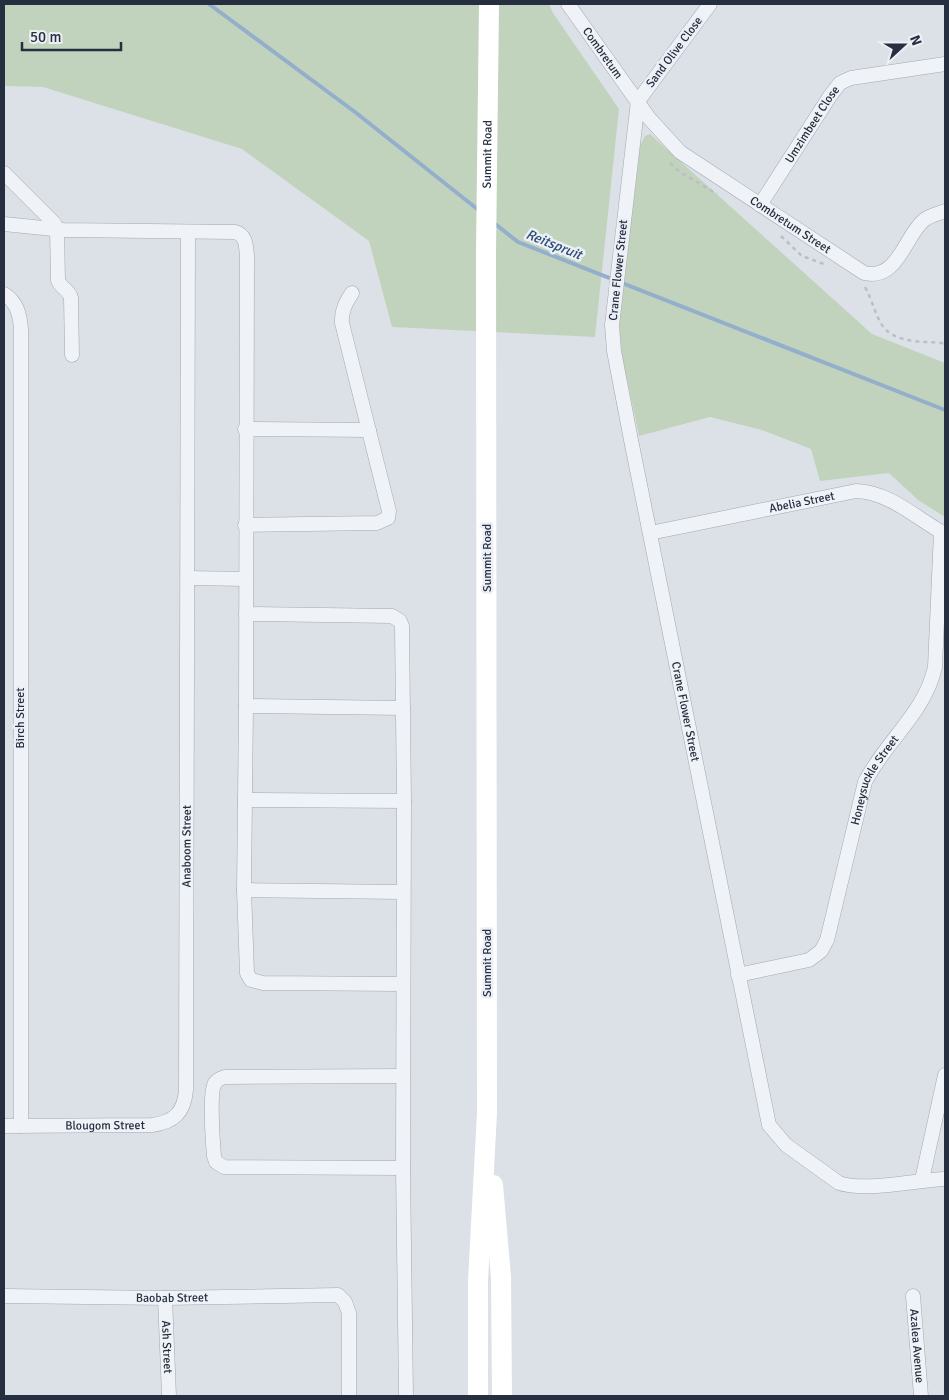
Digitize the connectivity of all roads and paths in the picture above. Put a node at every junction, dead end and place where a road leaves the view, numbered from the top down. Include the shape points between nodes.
1 (489, 4) edge
2 (568, 4) edge
3 (710, 4) edge
4 (945, 64) edge
5 (638, 101) junction
6 (666, 157) dead end
7 (4, 173) edge
8 (720, 195) dead end
9 (760, 205) junction
10 (945, 211) edge
11 (4, 224) edge
12 (57, 229) junction
13 (188, 232) junction
14 (780, 235) dead end
15 (831, 266) dead end
16 (861, 282) dead end
17 (352, 293) dead end
18 (4, 294) edge
19 (945, 344) edge
20 (72, 355) dead end
21 (245, 429) junction
22 (369, 430) junction
23 (245, 525) junction
24 (650, 533) junction
25 (943, 533) edge
26 (188, 578) junction
27 (246, 579) junction
28 (246, 614) junction
29 (246, 706) junction
30 (403, 708) junction
31 (245, 800) junction
32 (404, 801) junction
33 (244, 890) junction
34 (403, 892) junction
35 (738, 975) junction
36 (402, 984) junction
37 (945, 1075) edge
38 (403, 1076) junction
39 (186, 1090) joint
40 (487, 1113) junction
41 (4, 1126) edge
42 (20, 1126) junction
43 (402, 1168) junction
44 (945, 1179) edge
45 (922, 1180) junction
46 (4, 1296) edge
47 (913, 1296) dead end
48 (165, 1298) junction
49 (169, 1396) edge
50 (349, 1396) edge
51 (406, 1396) edge
52 (478, 1396) edge
53 (502, 1396) edge
54 (921, 1396) edge

1 - 40 main road, Summit Road via 486,192
2 - 5 street, Combretum
3 - 5 street, Sand Olive Close
4 - 9 street, Umzimbeet Close via 851,78 840,83
5 - 9 street, Combretum Street via 680,152
5 - 24 street, Crane Flower Street via 612,326 614,351
6 - 8 path via 680,172
7 - 12 street
9 - 10 street, Combretum Street via 862,272 871,274 890,268 922,223
11 - 12 street
12 - 13 street
12 - 20 street via 58,280 71,298
13 - 21 street via 234,232 246,242
13 - 26 street, Anaboom Street
14 - 15 path via 802,256
16 - 19 path via 885,330 901,339
17 - 22 street via 341,316
18 - 42 street, Birch Street via 18,310 21,345
21 - 22 street
21 - 23 street
22 - 23 street via 389,511 385,521
23 - 27 street
24 - 25 street, Abelia Street via 856,491 885,498
24 - 35 street, Crane Flower Street
25 - 35 street, Honeysuckle Street via 932,681 918,708 865,782 827,940 821,951 809,960
26 - 27 street
26 - 39 street, Anaboom Street
27 - 28 street
28 - 29 street
28 - 30 street via 395,617 403,631
29 - 30 street
29 - 31 street
30 - 32 street
31 - 32 street
31 - 33 street
32 - 34 street
33 - 34 street
33 - 36 street via 247,973 251,980 263,983
34 - 36 street
35 - 45 street, Crane Flower Street via 769,1125 777,1136 839,1183 848,1186
36 - 38 street
37 - 45 street
38 - 43 street
38 - 43 street via 224,1076 213,1087 214,1156 216,1162 224,1167
39 - 42 street, Blougom Street via 180,1111 160,1124
40 - 52 main road, Summit Road via 478,1281
40 - 53 main road, Summit Road via 501,1277
41 - 42 street, Blougom Street
43 - 51 street
44 - 45 street, Crane Flower Street
46 - 48 street, Baobab Street
47 - 54 street, Azalea Avenue
48 - 49 street, Ash Street
48 - 50 street, Baobab Street via 338,1295 349,1313

